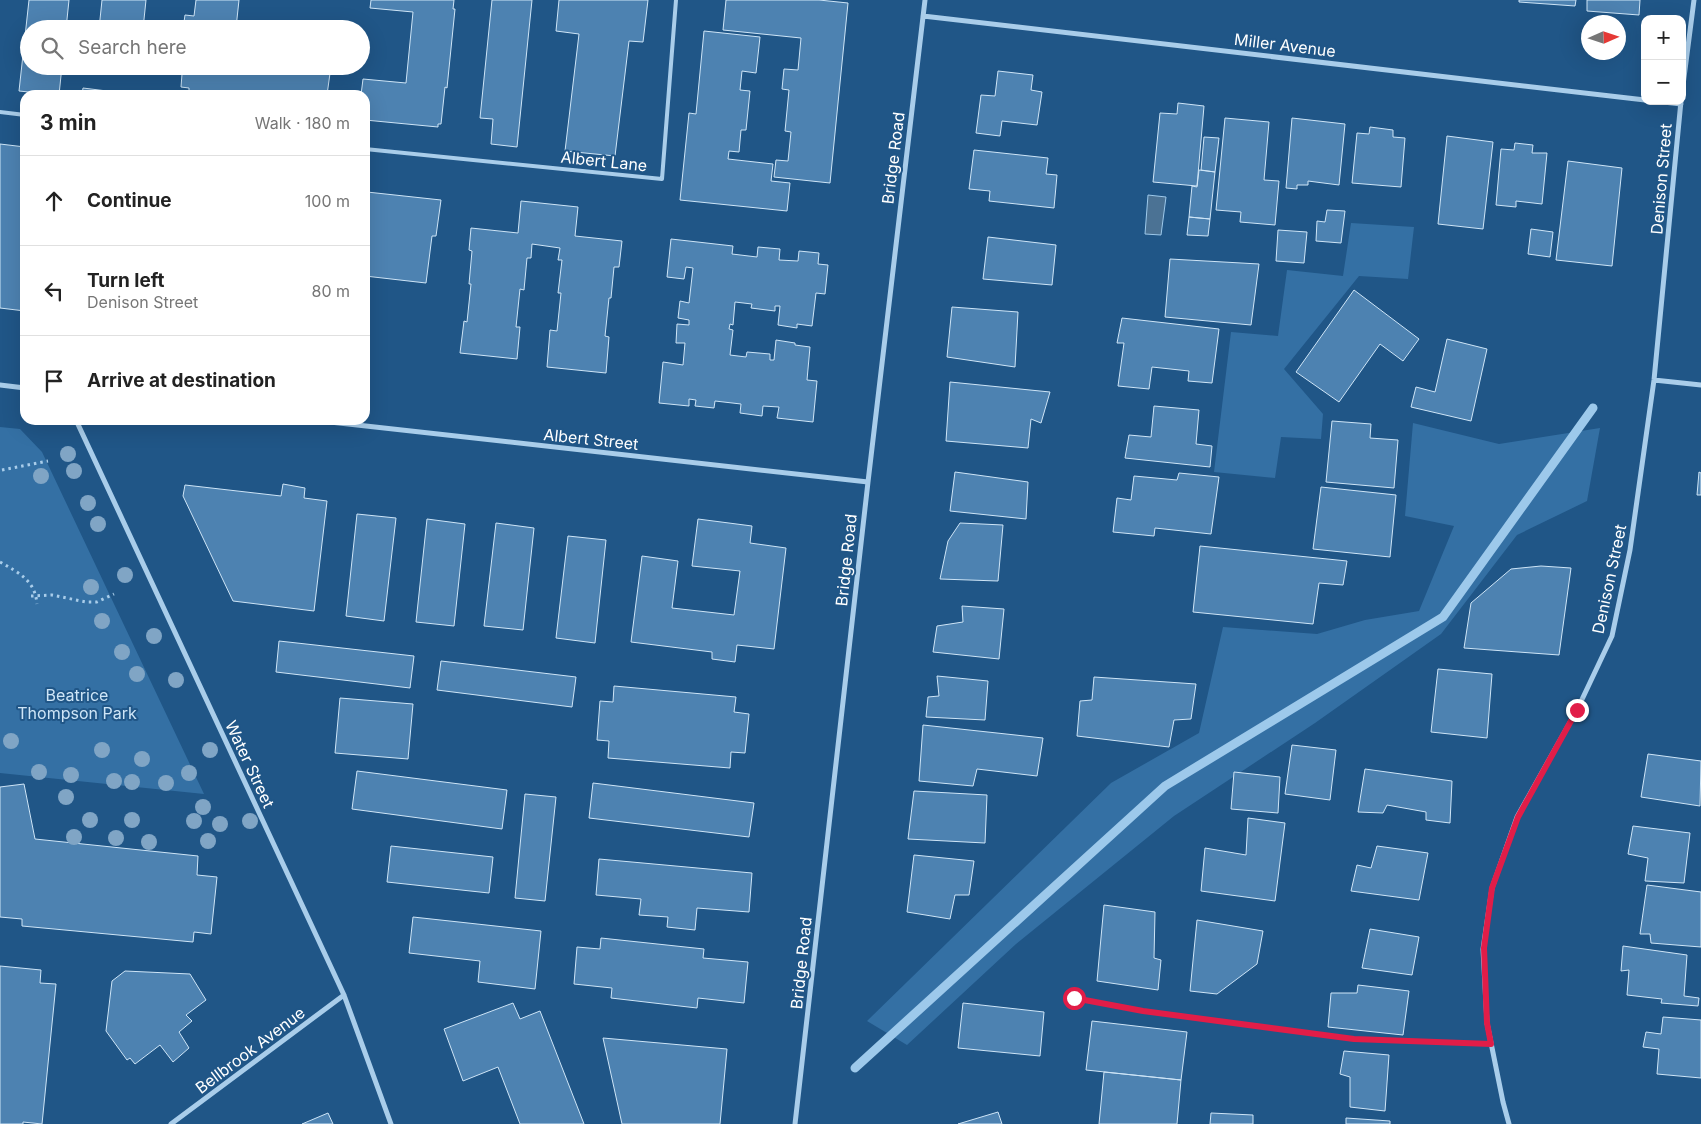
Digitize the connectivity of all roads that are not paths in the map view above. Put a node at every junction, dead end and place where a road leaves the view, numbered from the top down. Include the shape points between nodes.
1 (676, 0) edge
2 (925, 0) edge
3 (1694, 0) edge
4 (923, 16) junction
5 (1686, 62) edge
6 (1641, 100) edge
7 (1681, 105) edge
8 (0, 112) edge
9 (20, 114) edge
10 (370, 150) edge
11 (1654, 380) junction
12 (0, 385) edge
13 (1701, 385) edge
14 (20, 387) edge
15 (78, 425) edge
16 (357, 425) edge
17 (868, 482) junction
18 (344, 995) junction
19 (1074, 998) dead end
20 (1491, 1044) junction
21 (171, 1124) edge
22 (391, 1124) edge
23 (795, 1124) edge
24 (1510, 1124) edge

1 - 10 lane, Albert Lane via 662,179
2 - 4 street, Bridge Road
3 - 5 street
4 - 6 street, Miller Avenue
4 - 17 street, Bridge Road
7 - 11 street, Denison Street
8 - 9 lane
11 - 13 street
11 - 20 street, Denison Street via 1630,550 1612,636 1577,710 1518,817 1492,888 1484,948
12 - 14 street
15 - 18 street, Water Street
16 - 17 street, Albert Street
17 - 23 street, Bridge Road
18 - 21 street, Bellbrook Avenue
18 - 22 street, Water Street
19 - 20 lane via 1143,1011 1354,1039
20 - 24 street, Denison Street

